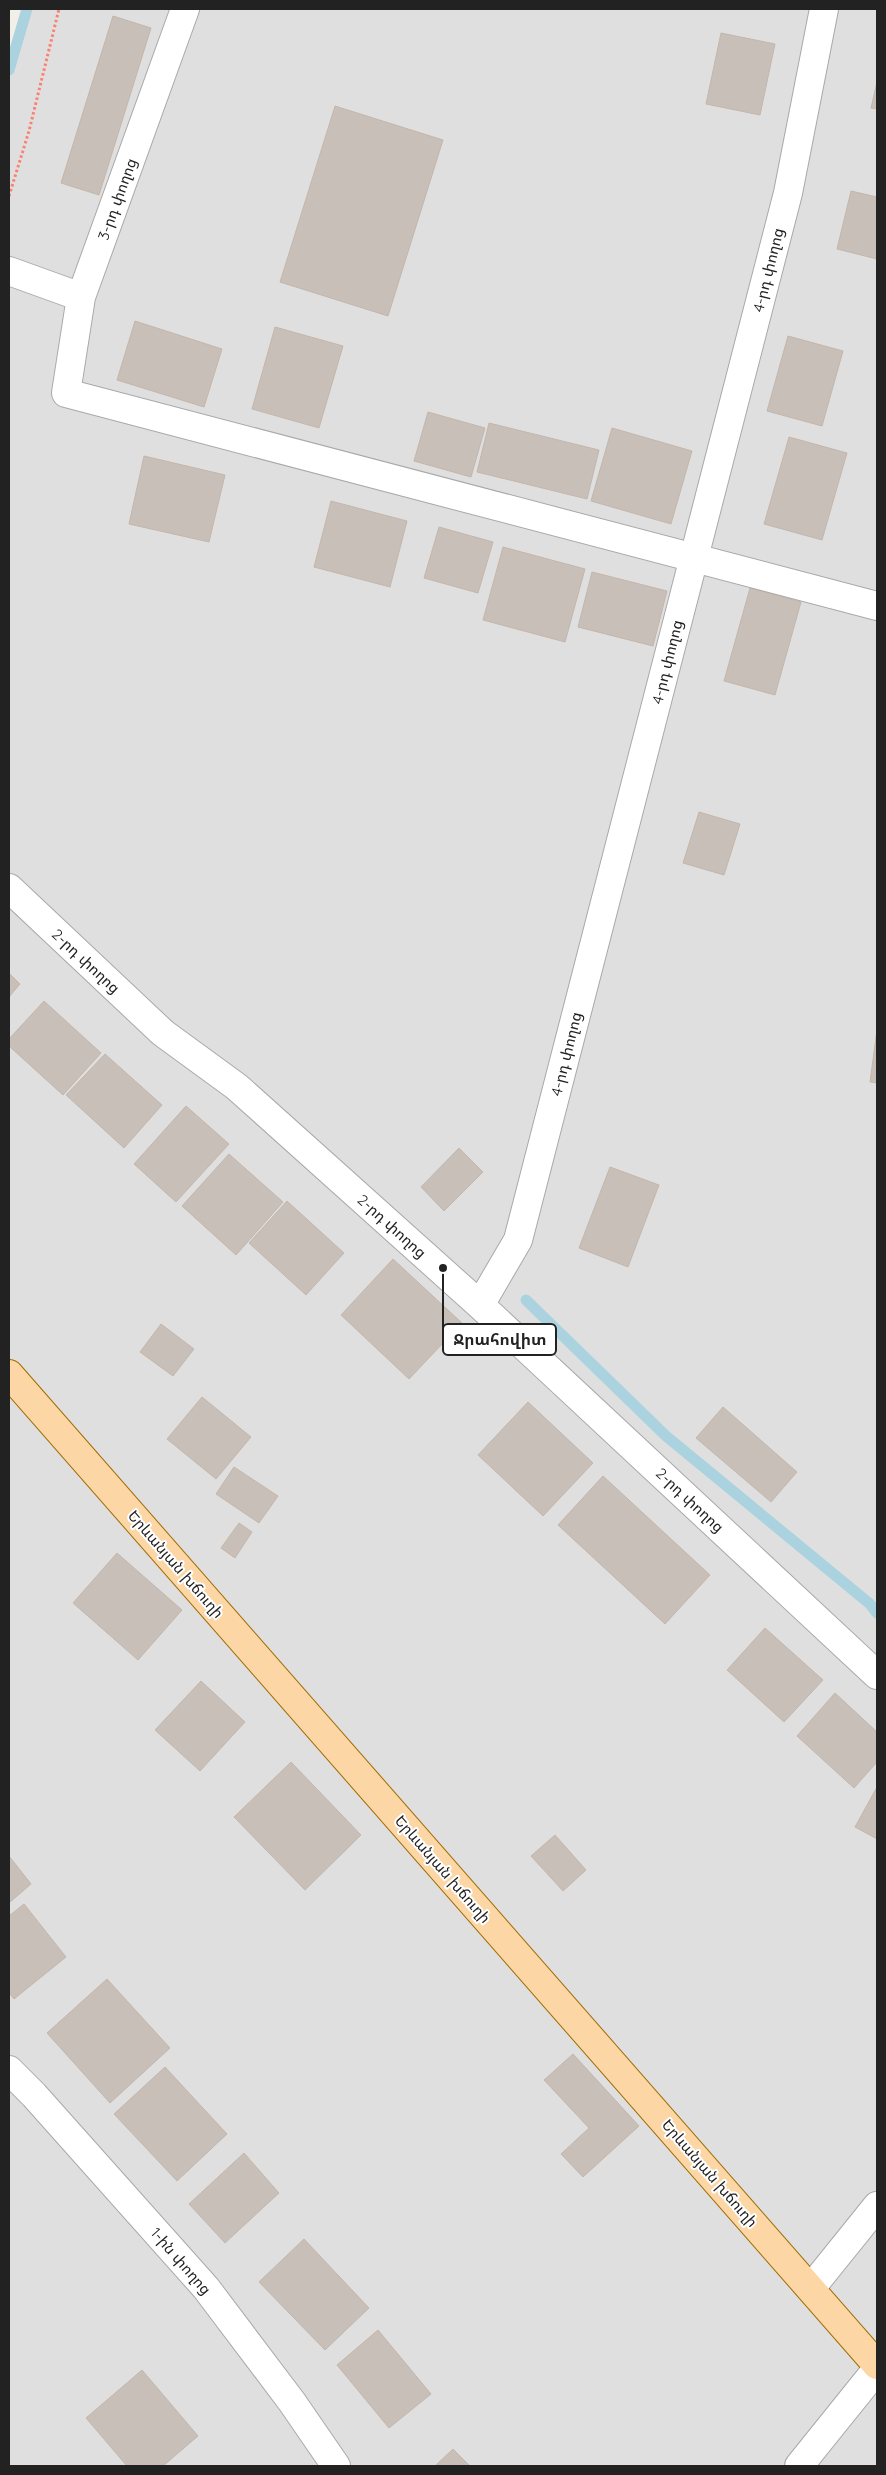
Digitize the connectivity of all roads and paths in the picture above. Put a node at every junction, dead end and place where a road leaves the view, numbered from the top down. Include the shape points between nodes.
1 (59, 9) edge
2 (185, 9) edge
3 (824, 9) edge
4 (9, 196) edge
5 (9, 271) edge
6 (81, 297) junction
7 (694, 557) junction
8 (877, 606) edge
9 (9, 888) edge
10 (480, 1305) junction
11 (9, 1374) edge
12 (877, 1675) edge
13 (9, 2070) edge
14 (877, 2206) edge
15 (811, 2288) junction
16 (877, 2364) edge
17 (877, 2369) edge
18 (336, 2466) edge
19 (799, 2466) edge

1 - 4 path
2 - 6 street, 3-րդ փողոց
3 - 7 street, 4-րդ փողոց via 788,193
5 - 6 street
6 - 7 street, 3-րդ փողոց via 66,393
7 - 8 street
7 - 10 street, 4-րդ փողոց via 518,1240
9 - 10 street, 2-րդ փողոց via 163,1033 237,1087
10 - 12 street, 2-րդ փողոց
11 - 15 main road, Երևանյան խճուղի
13 - 18 street, 1-ին փողոց via 206,2288
14 - 15 street
15 - 16 main road, Երևանյան խճուղի
17 - 19 street

